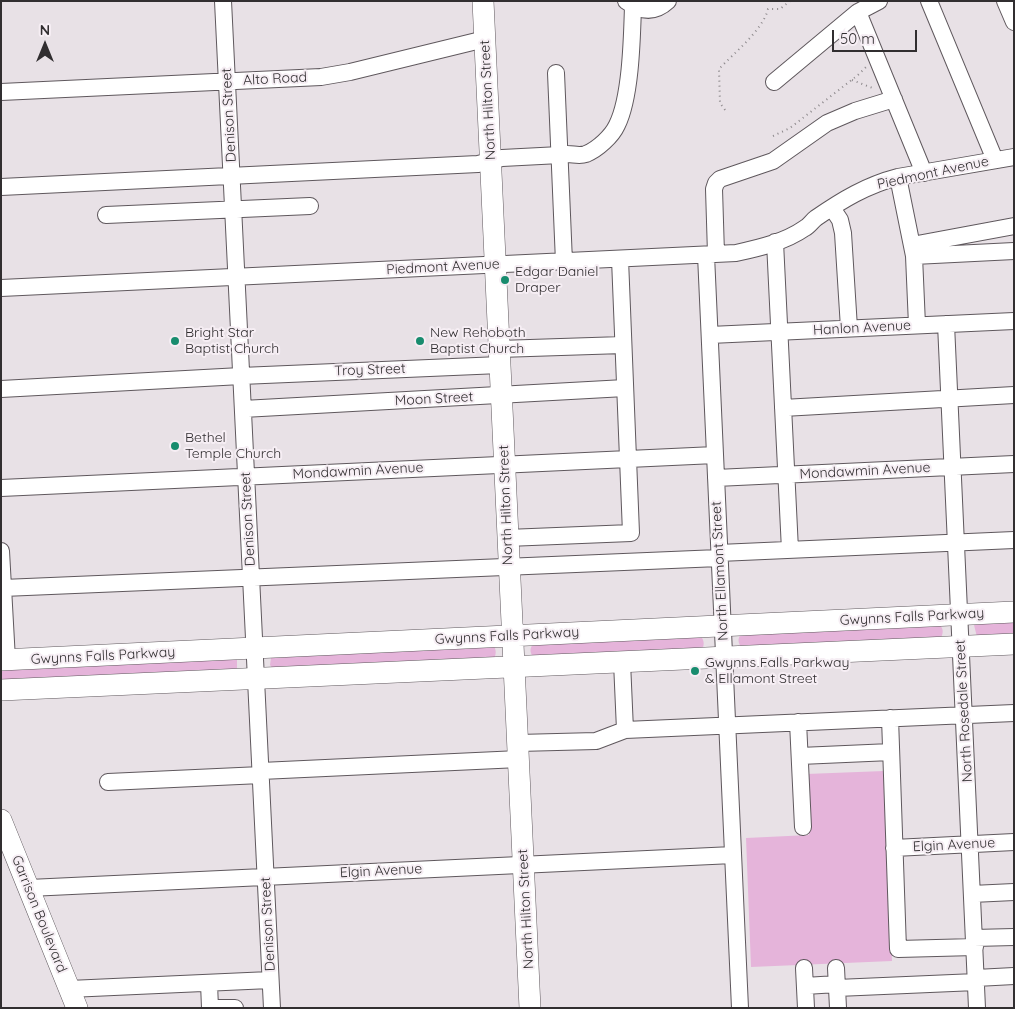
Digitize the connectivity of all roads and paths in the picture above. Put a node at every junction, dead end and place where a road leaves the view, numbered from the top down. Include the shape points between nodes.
1 (223, 1) edge
2 (483, 1) edge
3 (668, 1) edge
4 (790, 1) edge
5 (879, 1) edge
6 (929, 1) edge
7 (1006, 1) edge
8 (630, 3) edge
9 (858, 12) junction
10 (1014, 22) edge
11 (485, 39) junction
12 (865, 62) dead end
13 (556, 73) dead end
14 (852, 80) junction
15 (227, 81) junction
16 (774, 82) dead end
17 (875, 89) dead end
18 (1, 92) edge
19 (894, 99) junction
20 (725, 110) dead end
21 (773, 136) dead end
22 (560, 156) junction
23 (1014, 156) edge
24 (995, 160) junction
25 (491, 161) junction
26 (924, 172) junction
27 (232, 176) junction
28 (898, 177) junction
29 (1, 187) edge
30 (310, 206) dead end
31 (832, 208) junction
32 (233, 209) junction
33 (106, 216) dead end
34 (1014, 226) edge
35 (776, 242) junction
36 (913, 250) junction
37 (1014, 251) edge
38 (711, 255) junction
39 (620, 259) junction
40 (564, 262) junction
41 (496, 265) junction
42 (236, 277) junction
43 (1, 288) edge
44 (1014, 321) edge
45 (946, 324) junction
46 (917, 325) junction
47 (850, 328) junction
48 (780, 332) junction
49 (710, 335) junction
50 (623, 345) junction
51 (500, 357) junction
52 (241, 376) junction
53 (625, 388) junction
54 (1, 389) edge
55 (1014, 394) edge
56 (501, 395) junction
57 (949, 398) junction
58 (783, 408) junction
59 (243, 409) junction
60 (715, 455) junction
61 (628, 459) junction
62 (505, 464) junction
63 (1014, 464) edge
64 (952, 467) junction
65 (786, 475) junction
66 (246, 477) junction
67 (716, 478) junction
68 (1, 488) edge
69 (508, 538) junction
70 (1014, 540) edge
71 (956, 542) junction
72 (790, 550) junction
73 (1, 551) edge
74 (719, 556) junction
75 (509, 567) junction
76 (251, 578) junction
77 (3, 588) junction
78 (1014, 612) edge
79 (959, 615) junction
80 (723, 625) junction
81 (514, 635) junction
82 (1014, 644) edge
83 (961, 646) junction
84 (254, 649) junction
85 (724, 657) junction
86 (4, 660) edge
87 (622, 662) junction
88 (515, 666) junction
89 (256, 678) junction
90 (1, 690) edge
91 (1014, 713) edge
92 (964, 715) junction
93 (890, 718) junction
94 (798, 722) junction
95 (727, 726) junction
96 (625, 730) junction
97 (518, 751) junction
98 (891, 752) junction
99 (800, 756) junction
100 (261, 773) junction
101 (108, 782) dead end
102 (1, 820) edge
103 (802, 827) dead end
104 (1014, 842) edge
105 (970, 845) junction
106 (894, 848) junction
107 (733, 855) junction
108 (524, 865) junction
109 (266, 877) junction
110 (29, 888) junction
111 (1014, 892) edge
112 (972, 894) junction
113 (1014, 937) edge
114 (974, 942) junction
115 (804, 968) dead end
116 (1014, 976) edge
117 (270, 980) junction
118 (837, 980) junction
119 (976, 980) junction
120 (209, 983) junction
121 (805, 986) junction
122 (73, 998) edge
123 (210, 1008) edge
124 (218, 1008) edge
125 (235, 1008) edge
126 (272, 1008) edge
127 (530, 1008) edge
128 (740, 1008) edge
129 (806, 1008) edge
130 (838, 1008) edge
131 (977, 1008) edge

1 - 15 street, Denison Street
2 - 11 main road, North Hilton Street
3 - 8 street via 661,8 652,10 643,10
4 - 20 path via 780,9 768,8 760,26 719,69 720,103
5 - 9 street
6 - 24 street
7 - 10 street
8 - 22 street via 632,32 625,98 616,126 604,142 586,154
9 - 16 street
9 - 19 street
11 - 15 street, Alto Road via 337,74
11 - 25 main road, North Hilton Street
12 - 14 path via 866,67
13 - 22 street
14 - 17 path
14 - 21 path via 790,128
15 - 18 street, Alto Road
15 - 27 street, Denison Street
19 - 26 street
19 - 38 street, North Ellamont Street via 826,123 773,161 720,179 714,189
22 - 25 street
22 - 40 street
23 - 24 street, Piedmont Avenue
24 - 26 street, Piedmont Avenue
25 - 27 street
25 - 41 main road, North Hilton Street
26 - 28 street, Piedmont Avenue
27 - 29 street
27 - 32 street, Denison Street
28 - 31 street, Piedmont Avenue via 866,187
28 - 36 street
30 - 32 street
31 - 35 street, Piedmont Avenue via 804,229
31 - 47 street via 840,220 843,234
32 - 33 street
32 - 42 street, Denison Street
34 - 36 street
35 - 38 street, Piedmont Avenue via 736,253
35 - 48 street
36 - 37 street
36 - 46 street
38 - 39 street, Piedmont Avenue
38 - 49 street, North Ellamont Street
39 - 40 street, Piedmont Avenue
39 - 50 street
40 - 41 street, Piedmont Avenue
41 - 42 street, Piedmont Avenue
41 - 51 main road, North Hilton Street
42 - 43 street, Piedmont Avenue
42 - 52 street, Denison Street
44 - 45 street, Hanlon Avenue
45 - 46 street, Hanlon Avenue
45 - 57 street, North Rosedale Street
46 - 47 street, Hanlon Avenue
47 - 48 street, Hanlon Avenue
48 - 49 street, Hanlon Avenue
48 - 58 street
49 - 60 street, North Ellamont Street
50 - 51 street, Troy Street
50 - 53 street
51 - 52 street, Troy Street
51 - 56 main road, North Hilton Street
52 - 54 street, Troy Street
52 - 59 street, Denison Street
53 - 56 street, Moon Street
53 - 61 street
55 - 57 street
56 - 59 street, Moon Street
56 - 62 main road, North Hilton Street
57 - 58 street
57 - 64 street, North Rosedale Street
58 - 65 street
59 - 66 street, Denison Street
60 - 61 street, Mondawmin Avenue
60 - 67 street, North Ellamont Street
61 - 62 street, Mondawmin Avenue
61 - 69 street via 631,533
62 - 66 street, Mondawmin Avenue
62 - 69 main road, North Hilton Street
63 - 64 street, Mondawmin Avenue
64 - 65 street, Mondawmin Avenue
64 - 71 street, North Rosedale Street
65 - 67 street, Mondawmin Avenue
65 - 72 street
66 - 68 street, Mondawmin Avenue
66 - 76 street, Denison Street
67 - 74 street, North Ellamont Street
69 - 75 main road, North Hilton Street
70 - 71 street
71 - 72 street
71 - 79 street, North Rosedale Street
72 - 74 street
73 - 77 street
74 - 75 street
74 - 80 street, North Ellamont Street
75 - 76 street
75 - 81 main road, North Hilton Street
76 - 77 street
76 - 84 street, Denison Street
77 - 86 street
78 - 79 main road, Gwynns Falls Parkway
79 - 80 main road, Gwynns Falls Parkway
79 - 83 street, North Rosedale Street
80 - 81 main road, Gwynns Falls Parkway
80 - 85 street, North Ellamont Street
81 - 84 main road, Gwynns Falls Parkway
81 - 88 main road, North Hilton Street
82 - 83 main road
83 - 85 main road
83 - 92 street, North Rosedale Street
84 - 86 main road, Gwynns Falls Parkway
84 - 89 street, Denison Street
85 - 87 main road
85 - 95 street, North Ellamont Street
87 - 88 main road
87 - 96 street
88 - 89 main road
88 - 97 main road, North Hilton Street
89 - 90 main road
89 - 100 street, Denison Street
91 - 92 street
92 - 93 street
92 - 105 street, North Rosedale Street
93 - 94 street
93 - 98 street
94 - 95 street
94 - 99 street
95 - 96 street
95 - 107 street, North Ellamont Street
96 - 97 street via 596,742
97 - 100 street
97 - 108 main road, North Hilton Street
98 - 99 street
98 - 106 street
99 - 103 street
100 - 101 street
100 - 109 street, Denison Street
102 - 110 main road, Garrison Boulevard
104 - 105 street, Elgin Avenue
105 - 106 street, Elgin Avenue
105 - 112 street, North Rosedale Street
106 - 114 street via 898,949
107 - 108 street, Elgin Avenue
107 - 128 street, North Ellamont Street
108 - 109 street, Elgin Avenue
108 - 127 main road, North Hilton Street
109 - 110 street, Elgin Avenue
109 - 117 street, Denison Street
110 - 122 main road, Garrison Boulevard
111 - 112 street
112 - 114 street, North Rosedale Street
113 - 114 street
114 - 119 street, North Rosedale Street
115 - 121 street
116 - 119 street
117 - 120 street
117 - 126 street, Denison Street
118 - 119 street
118 - 121 street
118 - 130 street
119 - 131 street, North Rosedale Street
120 - 122 street
120 - 123 street
121 - 129 street
124 - 125 street

